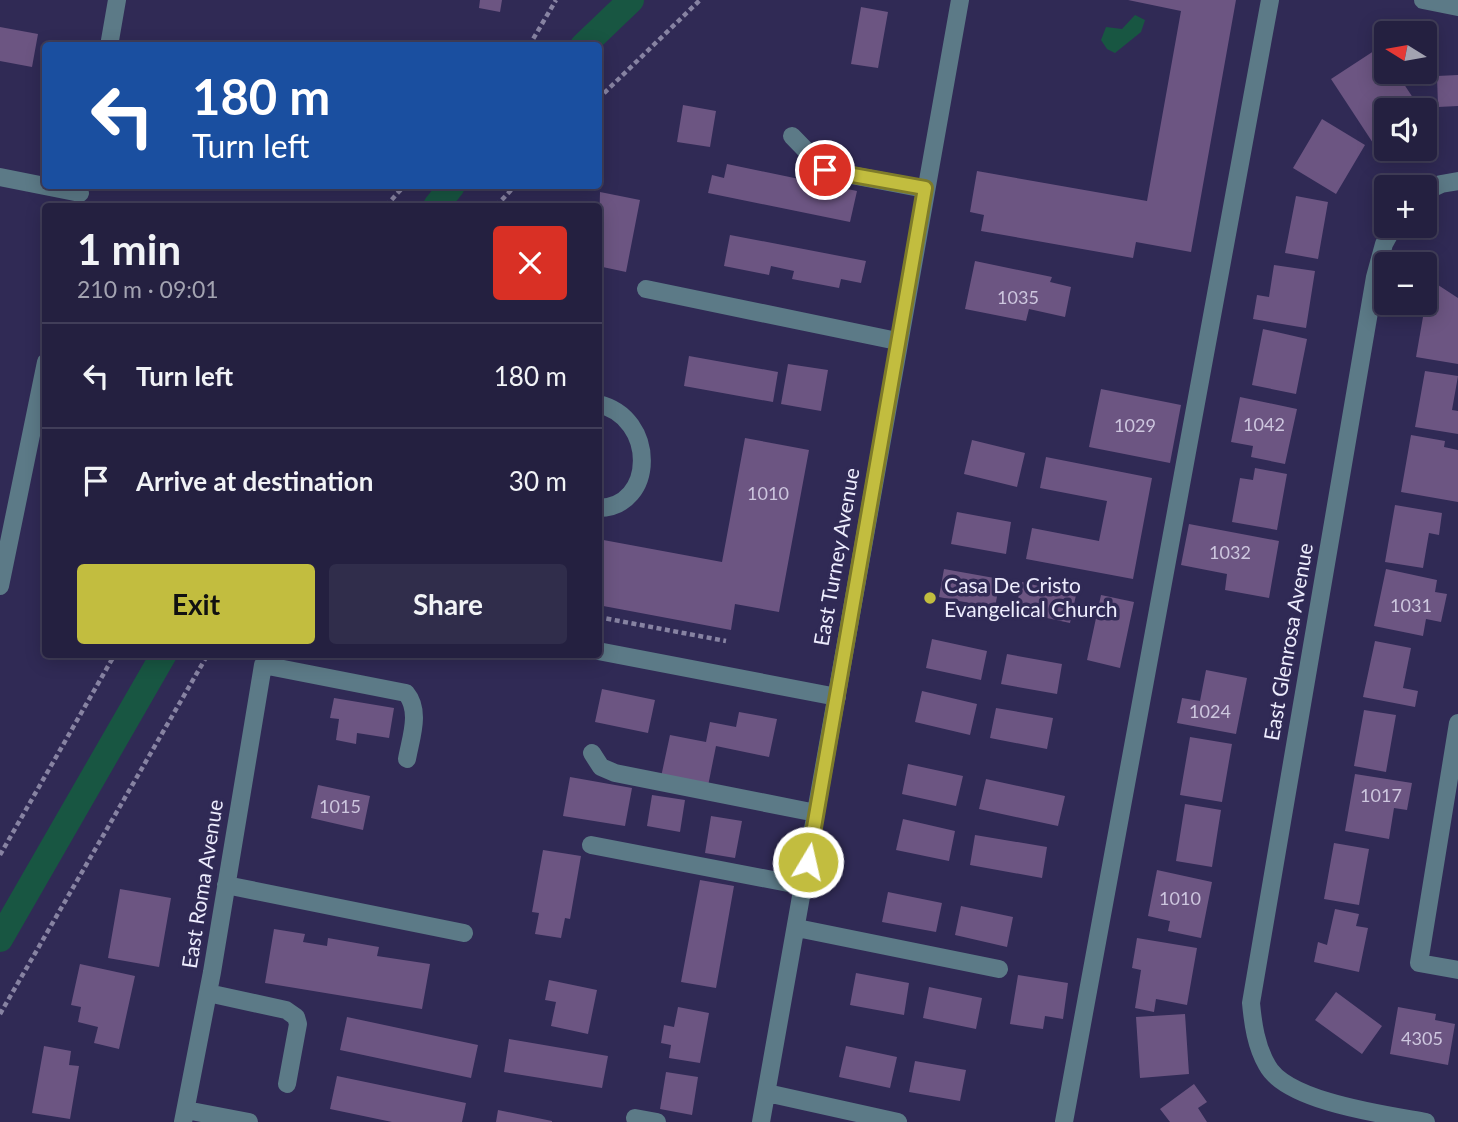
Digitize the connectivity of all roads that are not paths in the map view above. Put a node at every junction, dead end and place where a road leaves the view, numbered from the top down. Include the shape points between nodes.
1 (117, 0) edge
2 (960, 0) edge
3 (1270, 0) edge
4 (1423, 0) edge
5 (1458, 7) edge
6 (109, 42) edge
7 (792, 136) dead end
8 (0, 177) edge
9 (1458, 181) edge
10 (42, 186) edge
11 (1437, 186) edge
12 (925, 188) junction
13 (53, 189) edge
14 (80, 195) edge
15 (1387, 238) edge
16 (646, 289) dead end
17 (897, 341) junction
18 (42, 381) edge
19 (602, 406) edge
20 (602, 508) edge
21 (0, 586) edge
22 (602, 652) edge
23 (266, 660) edge
24 (837, 697) junction
25 (1458, 723) edge
26 (592, 753) dead end
27 (407, 759) dead end
28 (816, 813) junction
29 (591, 845) dead end
30 (226, 886) junction
31 (804, 886) junction
32 (797, 928) junction
33 (464, 933) dead end
34 (999, 970) dead end
35 (1458, 970) edge
36 (208, 993) junction
37 (287, 1084) dead end
38 (767, 1093) junction
39 (184, 1116) edge
40 (635, 1118) dead end
41 (249, 1122) edge
42 (657, 1122) edge
43 (761, 1122) edge
44 (898, 1122) edge
45 (1064, 1122) edge
46 (1426, 1122) edge

1 - 6 street
2 - 12 street, East Turney Avenue
3 - 45 street
4 - 5 street
7 - 12 street via 825,170
8 - 10 street
9 - 11 street
12 - 17 street, East Turney Avenue
13 - 14 street
15 - 46 street, East Glenrosa Avenue via 1374,277 1251,1003 1253,1028 1268,1068 1318,1100
16 - 17 street
17 - 24 street, East Turney Avenue
18 - 21 street
19 - 20 street via 627,418 637,430 642,466 625,502
22 - 24 street
23 - 27 street via 406,693 415,713
23 - 30 street, East Roma Avenue
24 - 28 street, East Turney Avenue
25 - 35 street via 1419,963
26 - 28 street via 601,767 615,773
28 - 31 street, East Turney Avenue
29 - 31 street
30 - 33 street
30 - 36 street, East Roma Avenue
31 - 32 street, East Turney Avenue
32 - 34 street
32 - 38 street, East Turney Avenue
36 - 37 street via 286,1010 296,1017
36 - 39 street, East Roma Avenue
38 - 43 street, East Turney Avenue
38 - 44 street
39 - 41 street
40 - 42 street

